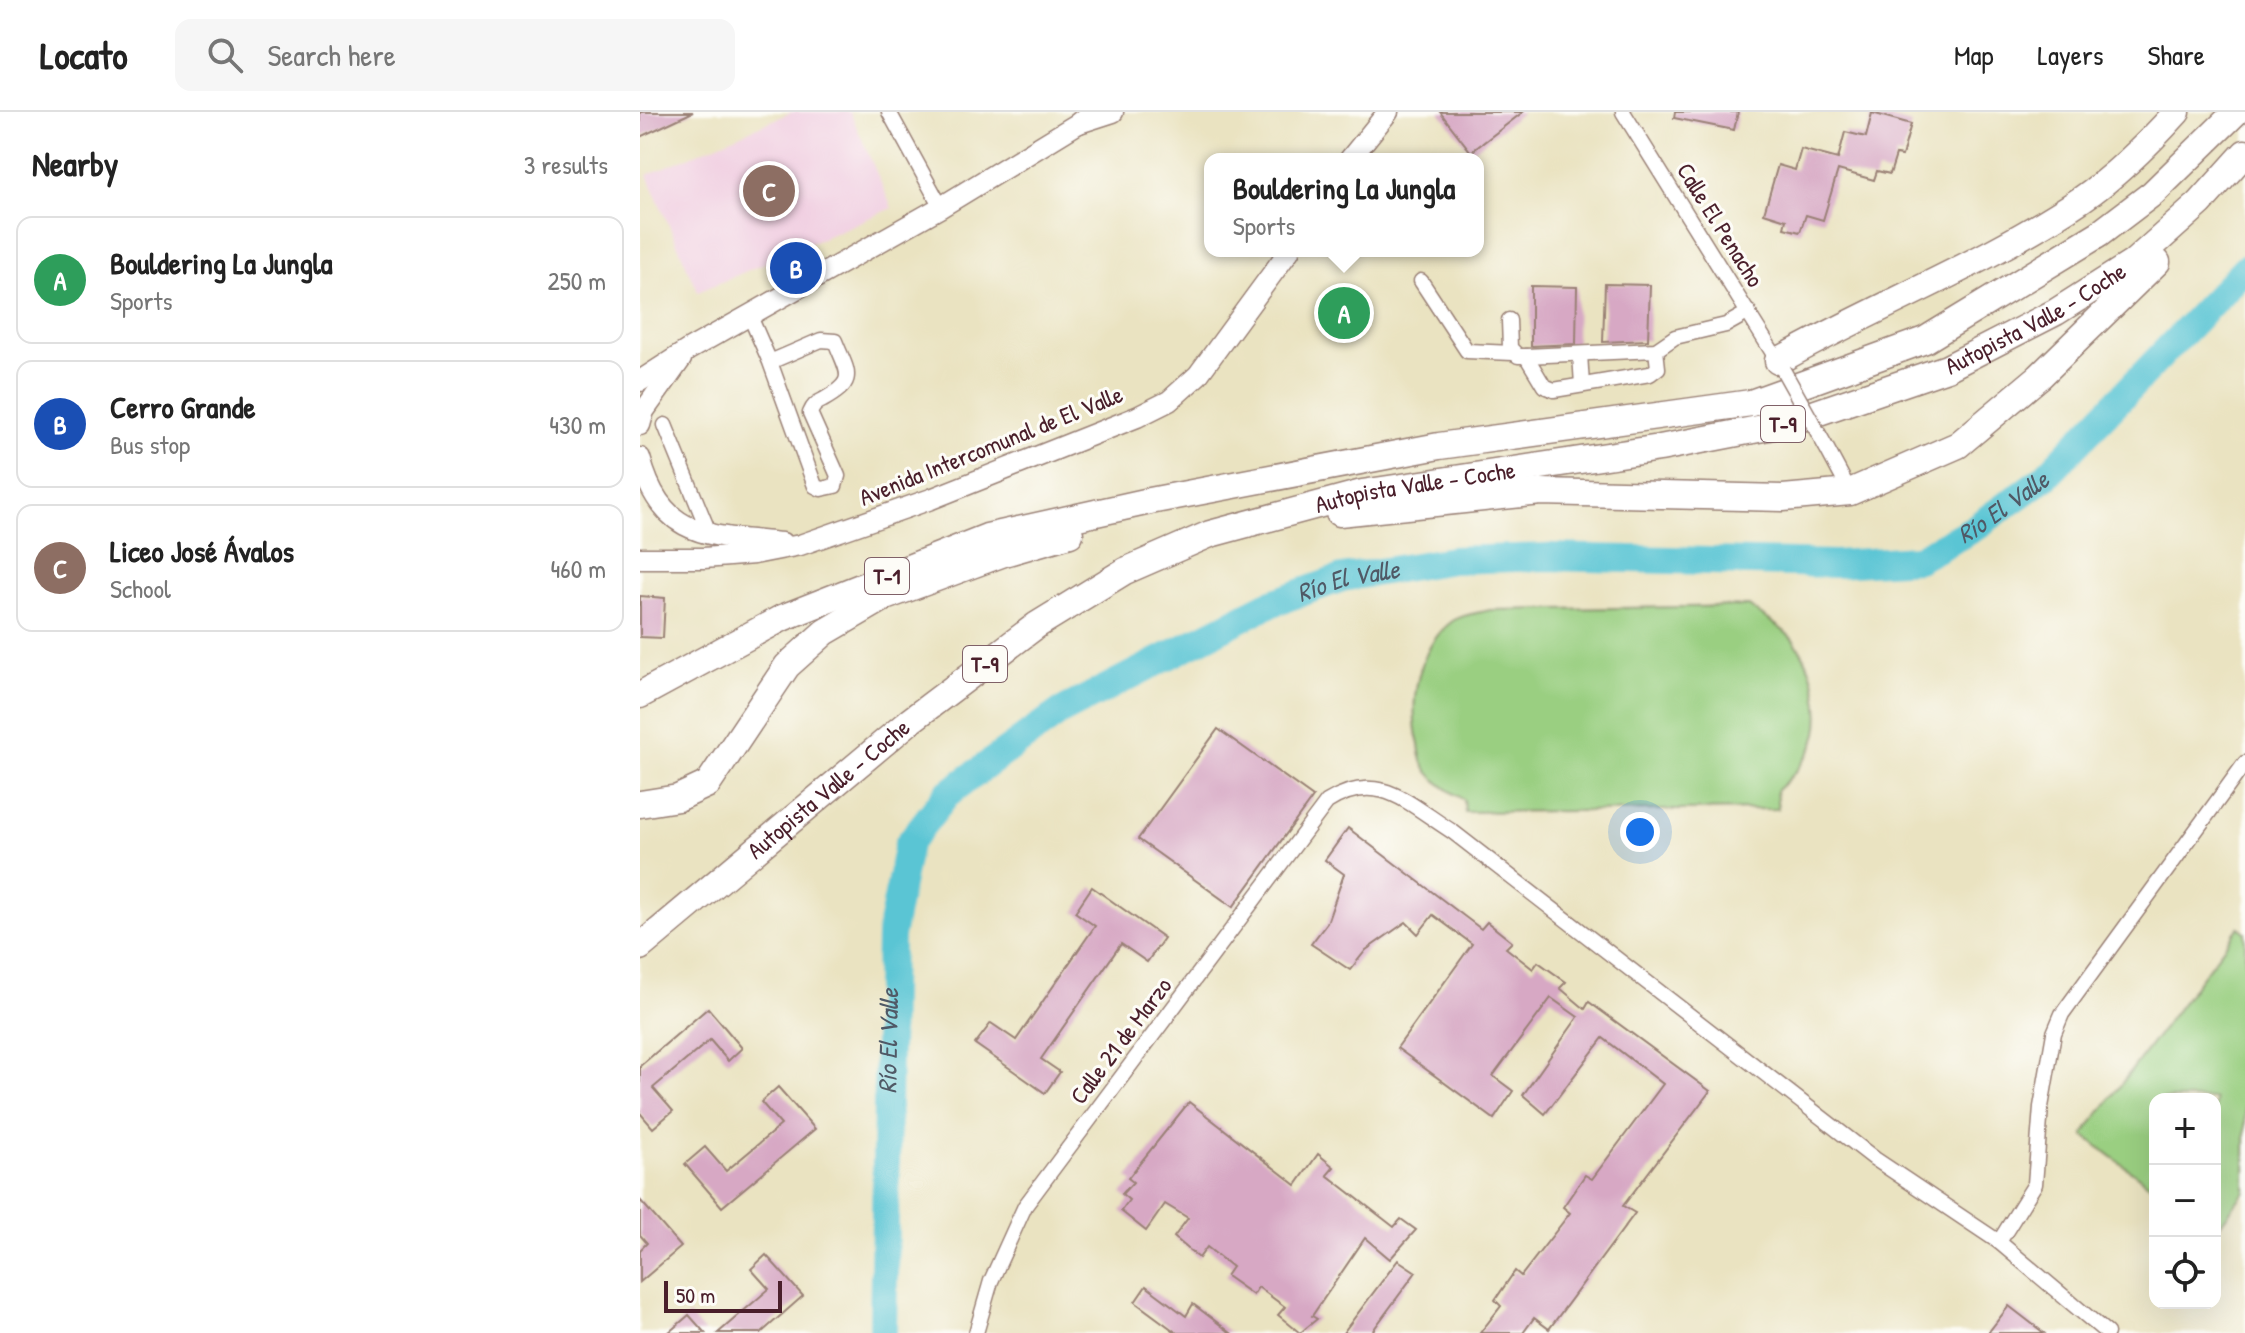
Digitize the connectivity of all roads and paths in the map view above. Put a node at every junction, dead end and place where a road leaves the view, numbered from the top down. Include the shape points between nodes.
1 (889, 112) edge
2 (1113, 112) edge
3 (1388, 112) edge
4 (1623, 112) edge
5 (2177, 112) edge
6 (2236, 112) edge
7 (1084, 118) edge
8 (1355, 153) edge
9 (2245, 153) edge
10 (2245, 167) edge
11 (941, 207) junction
12 (1285, 257) edge
13 (1421, 281) dead end
14 (1749, 312) junction
15 (749, 314) junction
16 (1509, 320) dead end
17 (688, 350) junction
18 (1656, 350) junction
19 (1580, 354) junction
20 (1519, 355) junction
21 (770, 362) junction
22 (1781, 366) junction
23 (640, 381) edge
24 (1582, 385) junction
25 (640, 425) edge
26 (665, 425) dead end
27 (640, 458) edge
28 (1850, 492) junction
29 (1150, 501) junction
30 (1248, 522) junction
31 (710, 535) junction
32 (800, 545) junction
33 (640, 558) edge
34 (640, 695) edge
35 (2245, 763) edge
36 (640, 804) edge
37 (640, 947) edge
38 (1999, 1242) junction
39 (976, 1333) edge
40 (2107, 1333) edge

1 - 11 street
2 - 7 main road
3 - 8 main road
4 - 14 street, Calle El Penacho
5 - 22 highway via 2112,176 2055,216
6 - 29 highway, Autopista Valle - Coche / T-9 via 2120,218 1939,332 1765,398 1439,446
7 - 11 main road
9 - 30 highway, Autopista Valle - Coche / T-9 via 2200,203 2133,263 2056,312 1947,368 1784,424 1362,493
10 - 28 highway via 2185,234 2039,377 1958,445
11 - 15 main road
12 - 32 main road, Avenida Intercomunal de El Valle via 1198,375 1169,401 931,499
13 - 20 street via 1467,351
14 - 18 street via 1726,325 1675,337
14 - 22 street, Calle El Penacho
15 - 17 main road
15 - 21 street
16 - 20 street via 1510,348
17 - 23 main road
17 - 25 main road via 644,411
18 - 19 street
18 - 24 street via 1658,368 1650,374
19 - 20 street
19 - 24 street
20 - 24 street via 1548,389
21 - 21 street via 821,340 835,341 846,384 810,413 838,476 835,486 815,486
22 - 28 street, Calle El Penacho, bridge
26 - 31 street
27 - 31 main road via 673,519
28 - 30 highway via 1783,498 1541,492
29 - 34 highway, Autopista Valle - Coche / T-1 via 987,537 782,618
29 - 36 highway via 1126,518 1004,553 885,597 825,632 787,666 708,784 678,798
30 - 37 highway, Autopista Valle - Coche / T-9 via 1125,571 1037,625 910,721
31 - 32 main road
32 - 33 main road, Avenida Intercomunal de El Valle via 754,554
35 - 38 street via 2062,1014 2041,1107 2035,1184
38 - 39 street, Calle 21 de Marzo via 1875,1159 1453,832 1390,792 1365,786 1327,802 1025,1206 991,1281
38 - 40 street

